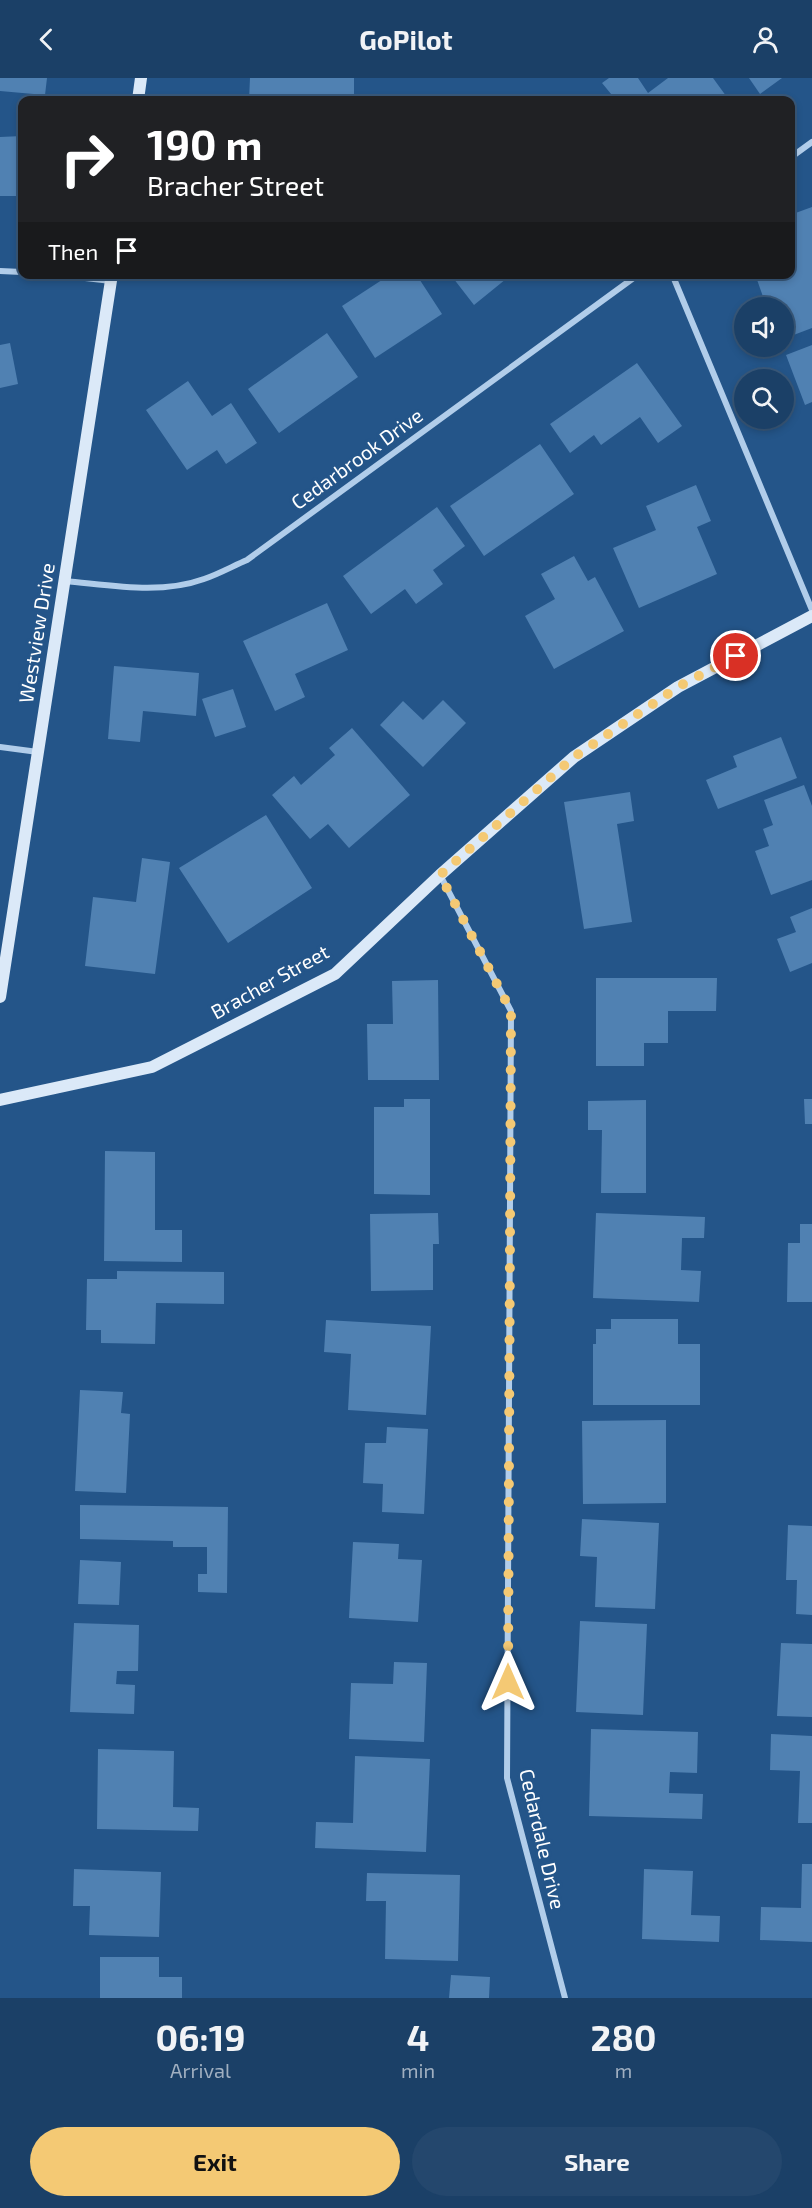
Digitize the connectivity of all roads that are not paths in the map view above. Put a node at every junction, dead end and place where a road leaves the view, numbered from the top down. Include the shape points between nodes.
1 (141, 78) edge
2 (139, 96) edge
3 (812, 141) edge
4 (795, 154) edge
5 (0, 271) edge
6 (18, 272) edge
7 (112, 279) edge
8 (632, 279) edge
9 (674, 279) edge
10 (64, 581) junction
11 (812, 610) edge
12 (812, 616) edge
13 (0, 747) edge
14 (38, 752) junction
15 (440, 875) junction
16 (0, 997) edge
17 (0, 1100) edge
18 (565, 1998) edge

1 - 2 street
3 - 4 street
5 - 6 street
7 - 10 street, Westview Drive
8 - 10 street, Cedarbrook Drive via 247,560 203,580 173,586 142,588
9 - 11 street
10 - 14 street, Westview Drive
12 - 15 street, Bracher Street via 678,687 574,757
13 - 14 street
14 - 16 street, Westview Drive
15 - 17 street, Bracher Street via 335,974 152,1067
15 - 18 street, Cedardale Drive via 511,1011 507,1778

